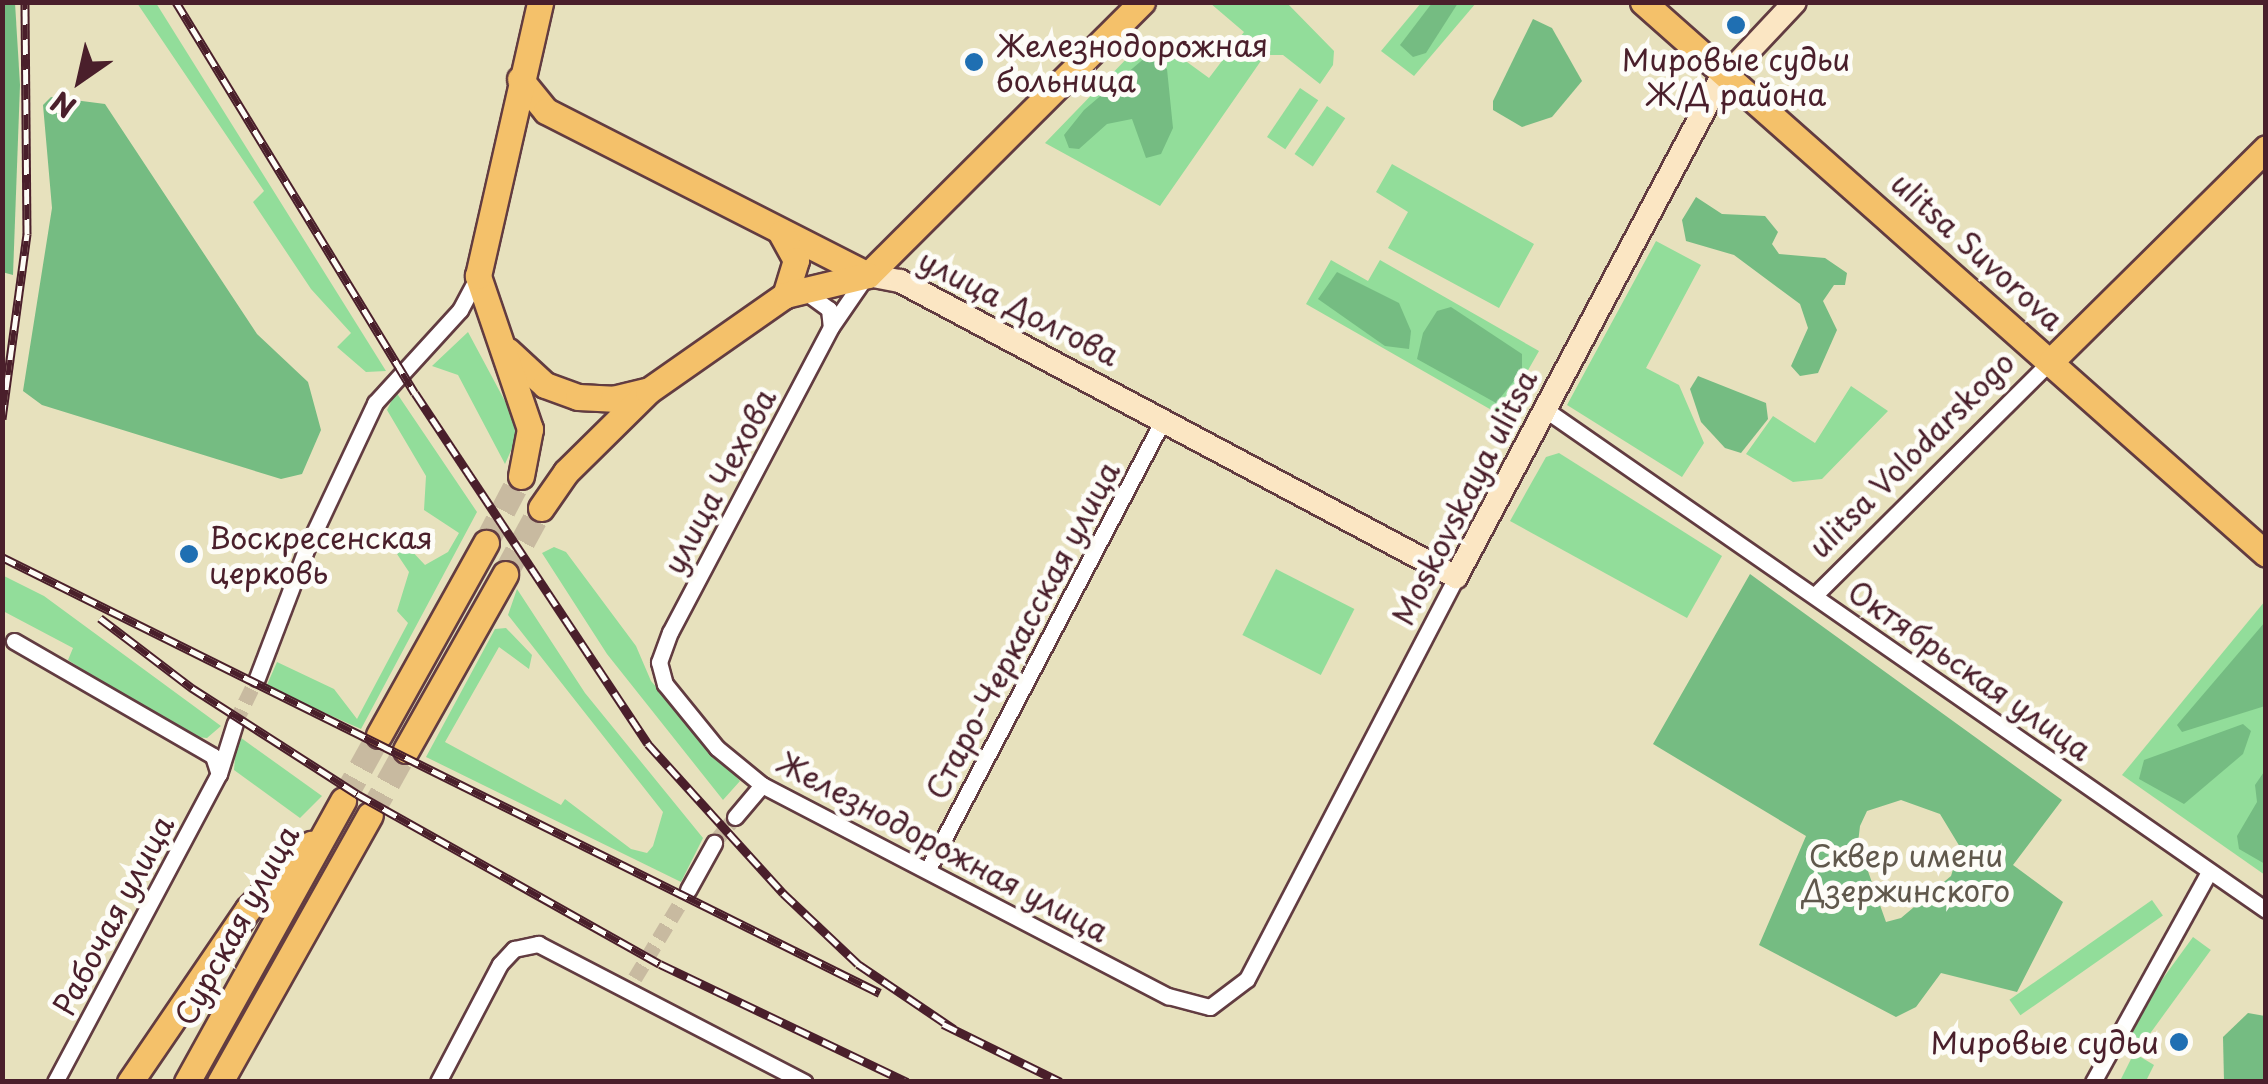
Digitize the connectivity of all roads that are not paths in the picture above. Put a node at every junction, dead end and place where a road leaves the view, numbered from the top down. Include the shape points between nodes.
1 (540, 2) edge
2 (1142, 2) edge
3 (1643, 2) edge
4 (1795, 2) edge
5 (1728, 73) junction
6 (520, 78) junction
7 (546, 111) junction
8 (508, 130) junction
9 (2266, 148) edge
10 (779, 230) junction
11 (868, 275) junction
12 (478, 276) junction
13 (794, 293) junction
14 (830, 327) junction
15 (496, 334) junction
16 (2052, 360) junction
17 (648, 391) junction
18 (1542, 408) junction
19 (1164, 418) junction
20 (521, 476) tunnel mouth
21 (541, 508) tunnel mouth
22 (486, 543) tunnel mouth
23 (2266, 554) edge
24 (505, 574) tunnel mouth
25 (1456, 576) junction
26 (1815, 595) junction
27 (14, 641) dead end
28 (658, 662) joint
29 (257, 678) tunnel mouth
30 (235, 723) tunnel mouth
31 (378, 735) tunnel mouth
32 (406, 750) tunnel mouth
33 (219, 774) junction
34 (762, 785) junction
35 (343, 800) tunnel mouth
36 (370, 814) tunnel mouth
37 (735, 817) tunnel mouth
38 (326, 831) junction
39 (714, 842) tunnel mouth
40 (929, 867) junction
41 (2208, 872) junction
42 (688, 890) tunnel mouth
43 (2266, 910) edge
44 (1190, 1005) joint
45 (55, 1082) edge
46 (130, 1082) edge
47 (186, 1082) edge
48 (220, 1082) edge
49 (438, 1082) edge
50 (804, 1082) edge
51 (2093, 1082) edge

1 - 6 main road
2 - 11 main road
3 - 5 main road, ulitsa Suvorova
4 - 5 main road, Moskovskaya ulitsa
5 - 16 main road, ulitsa Suvorova
5 - 18 main road, Moskovskaya ulitsa
6 - 7 main road, улица Долгова
6 - 8 main road
7 - 8 main road via 524,113
7 - 10 main road, улица Долгова
8 - 12 main road
9 - 16 main road, ulitsa Volodarskogo
10 - 11 main road, улица Долгова
10 - 13 main road via 796,260
11 - 13 main road
11 - 14 street, улица Чехова
11 - 19 main road, улица Долгова via 900,281
12 - 15 main road
12 - 29 street via 460,310 385,387 306,552
13 - 14 street via 829,309
13 - 17 main road
14 - 28 street, улица Чехова
15 - 17 main road via 530,374 578,397
15 - 20 main road via 530,429
16 - 23 main road, ulitsa Suvorova
16 - 26 street, ulitsa Volodarskogo
17 - 21 main road via 566,472
18 - 25 main road, Moskovskaya ulitsa
18 - 26 street, Октябрьская улица
19 - 25 main road, улица Долгова
19 - 40 street, Старо-Черкасская улица
22 - 31 main road
24 - 32 main road
25 - 44 street, Moskovskaya ulitsa via 1247,979 1210,1007
26 - 41 street, Октябрьская улица
27 - 33 street via 213,756
28 - 34 street, Железнодорожная улица via 665,684 717,748
30 - 33 street, Рабочая улица
33 - 45 street, Рабочая улица
34 - 37 street
34 - 40 street, Железнодорожная улица
35 - 38 main road, Сурская улица
36 - 48 main road, Сурская улица
38 - 46 main road via 236,924
38 - 47 main road, Сурская улица
39 - 42 street
40 - 44 street, Железнодорожная улица
41 - 43 street, Октябрьская улица
41 - 51 street
49 - 50 street via 514,949 538,944 631,984

